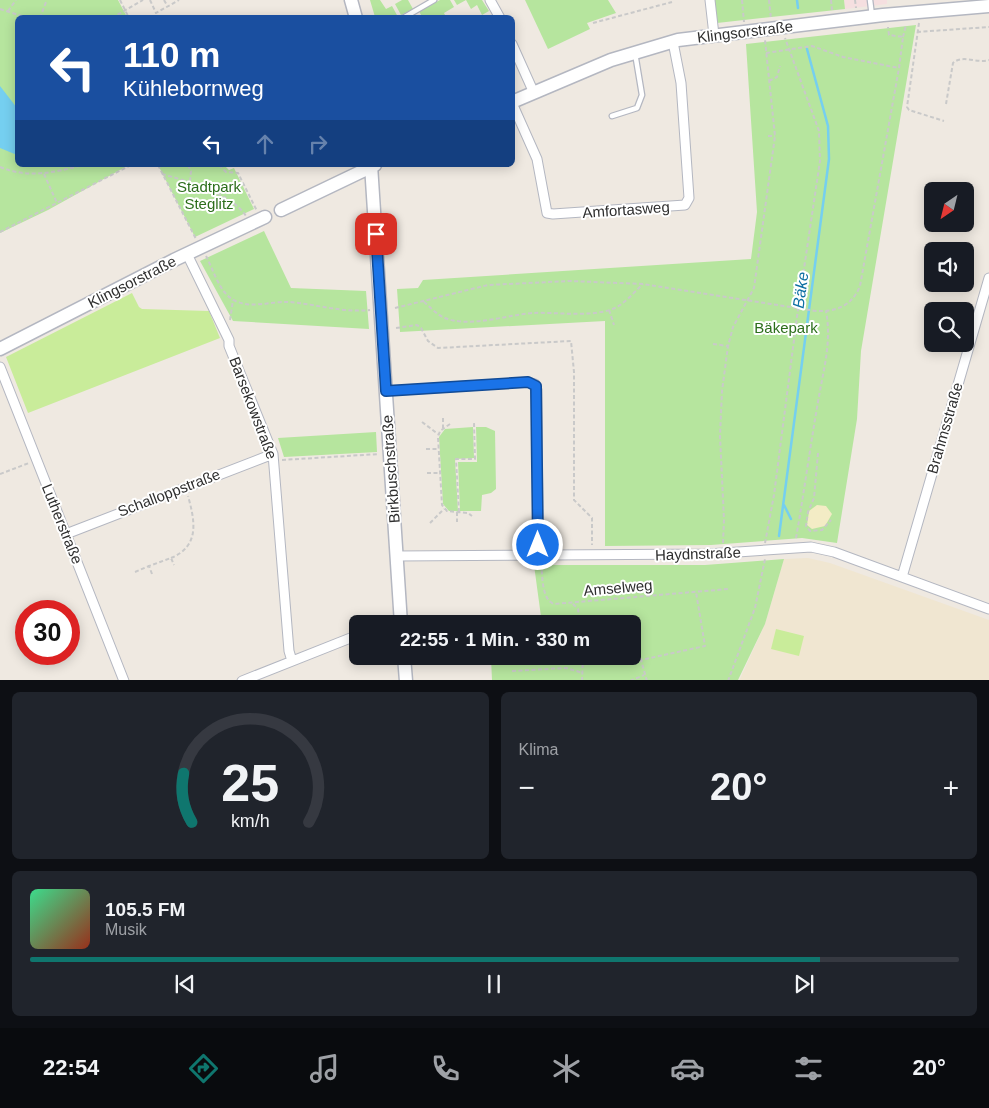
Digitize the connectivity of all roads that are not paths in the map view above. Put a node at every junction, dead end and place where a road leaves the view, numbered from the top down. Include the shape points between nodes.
1 (351, 0) edge
2 (434, 0) edge
3 (490, 0) edge
4 (710, 0) edge
5 (870, 0) edge
6 (989, 6) edge
7 (355, 15) edge
8 (408, 15) edge
9 (498, 15) edge
10 (872, 17) junction
11 (714, 35) junction
12 (673, 42) junction
13 (515, 51) edge
14 (634, 52) junction
15 (534, 93) junction
16 (515, 101) edge
17 (515, 109) edge
18 (612, 116) dead end
19 (371, 167) edge
20 (373, 167) edge
21 (281, 210) dead end
22 (266, 217) dead end
23 (187, 254) junction
24 (989, 278) edge
25 (0, 349) edge
26 (0, 367) edge
27 (386, 391) junction
28 (273, 454) junction
29 (66, 534) junction
30 (397, 556) junction
31 (540, 560) junction
32 (902, 578) junction
33 (989, 609) edge
34 (400, 615) edge
35 (349, 639) edge
36 (292, 661) junction
37 (405, 665) edge
38 (124, 680) edge
39 (242, 680) edge
40 (406, 680) edge

1 - 7 street
2 - 8 lane
3 - 9 street
4 - 11 street
5 - 10 lane
6 - 10 street, Klingsorstraße
10 - 11 street, Klingsorstraße
11 - 12 street, Klingsorstraße
12 - 14 street, Klingsorstraße
12 - 17 street, Amfortasweg via 681,83 689,198 685,205 547,213 536,160
13 - 15 street
14 - 15 street, Klingsorstraße
14 - 18 lane via 641,101 637,108
15 - 16 street, Klingsorstraße
19 - 21 street
20 - 27 street, Birkbuschstraße
22 - 23 street, Klingsorstraße
23 - 25 street, Klingsorstraße
23 - 28 street, Barsekowstraße via 229,340
24 - 32 street, Brahmsstraße
26 - 29 street, Lutherstraße
27 - 30 street, Birkbuschstraße
27 - 31 street via 528,382 536,386
28 - 29 street, Schalloppstraße
28 - 36 street, Barsekowstraße
29 - 38 street, Lutherstraße
30 - 31 street, Haydnstraße
30 - 34 street, Birkbuschstraße
31 - 32 street, Haydnstraße via 811,547 834,552
32 - 33 street, Haydnstraße
35 - 36 street
36 - 39 street
37 - 40 street

